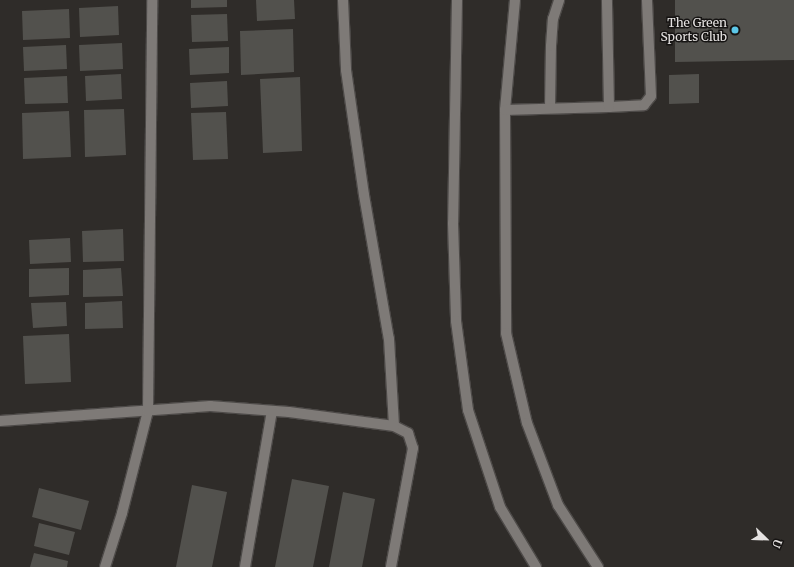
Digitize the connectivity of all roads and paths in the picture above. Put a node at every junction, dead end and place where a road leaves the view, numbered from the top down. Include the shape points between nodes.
1 (152, 0) edge
2 (343, 0) edge
3 (457, 0) edge
4 (515, 0) edge
5 (559, 0) edge
6 (607, 0) edge
7 (647, 0) edge
8 (609, 107) junction
9 (550, 108) junction
10 (506, 110) junction
11 (148, 411) junction
12 (272, 411) junction
13 (0, 421) edge
14 (394, 426) junction
15 (105, 567) edge
16 (245, 567) edge
17 (391, 567) edge
18 (536, 567) edge
19 (598, 567) edge

1 - 11 street
2 - 14 street via 346,70 389,339
3 - 18 street via 454,230 456,321 468,410 500,507
4 - 10 street
5 - 9 street via 553,19
6 - 8 street
7 - 8 street via 651,96 644,105
8 - 9 street
9 - 10 street
10 - 19 street via 506,333 527,423 556,498
11 - 12 street via 210,406
11 - 13 street
11 - 15 street
12 - 14 street
12 - 16 street
14 - 17 street via 408,433 413,448

